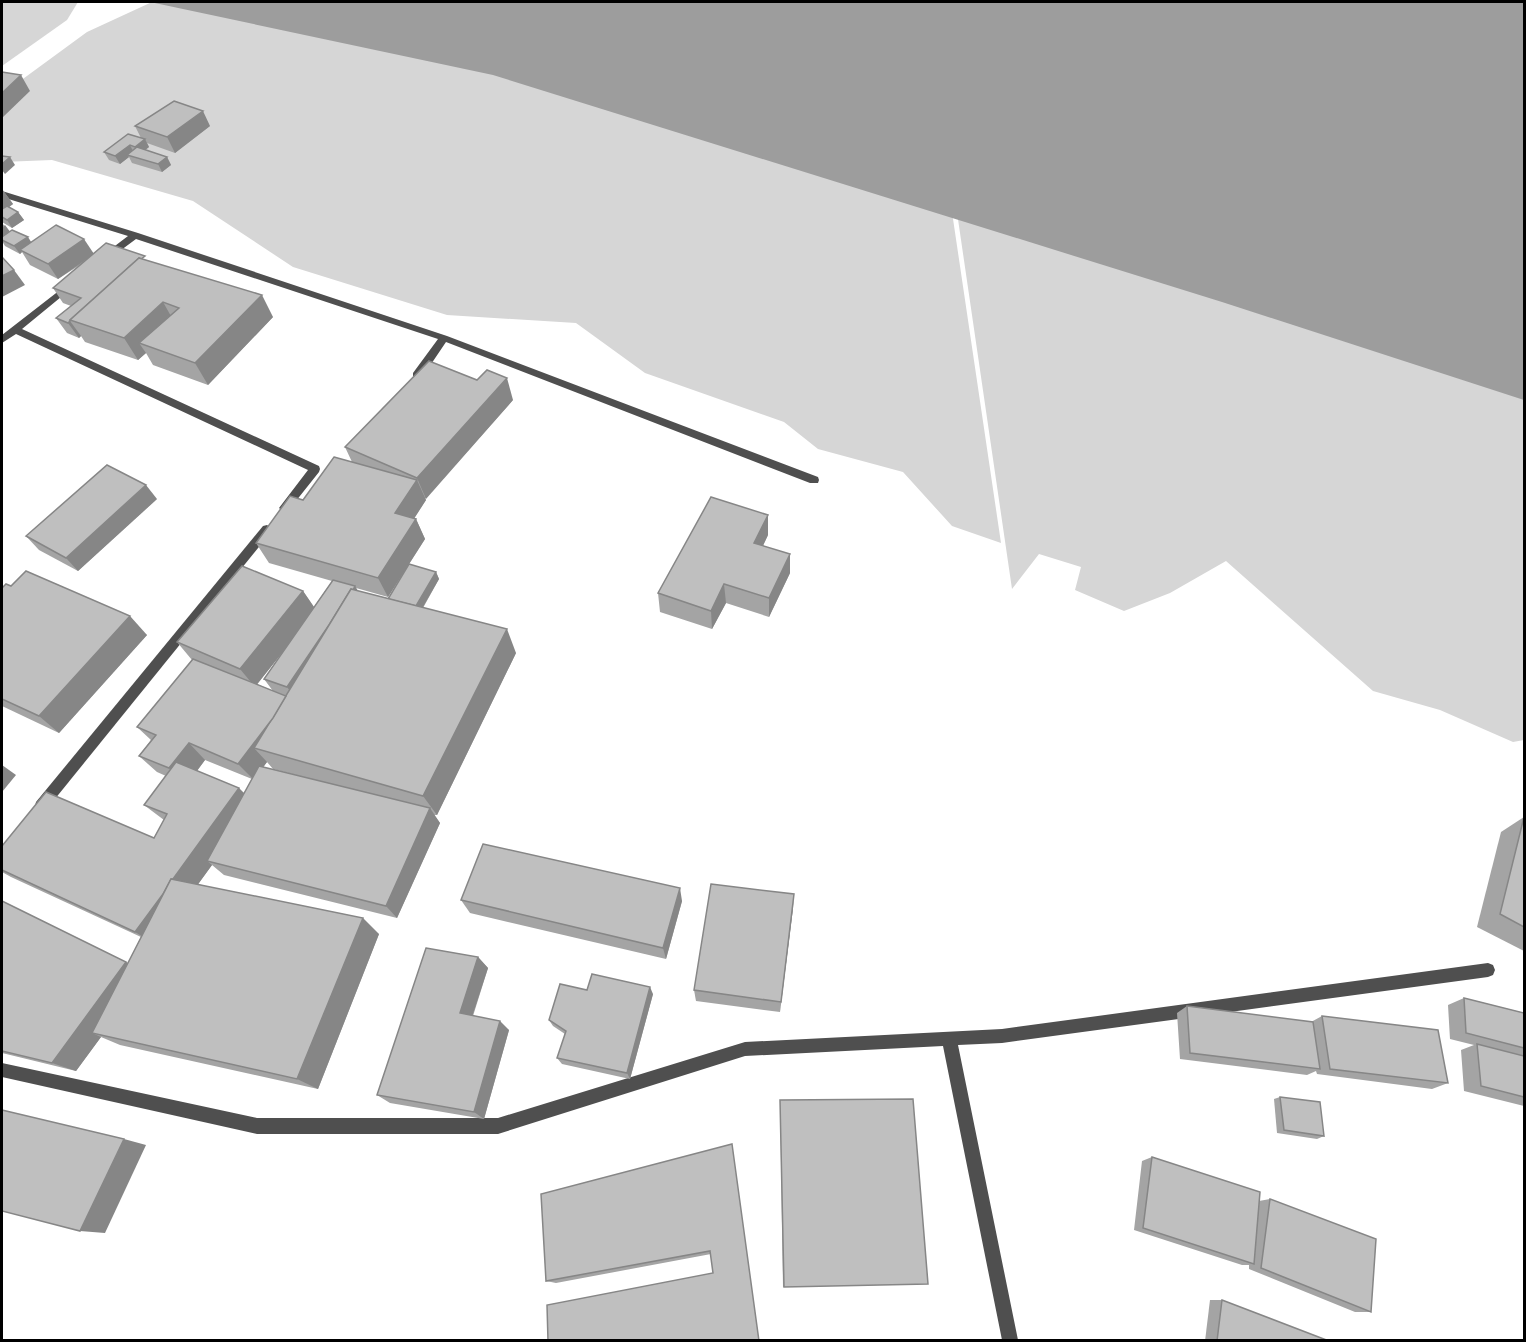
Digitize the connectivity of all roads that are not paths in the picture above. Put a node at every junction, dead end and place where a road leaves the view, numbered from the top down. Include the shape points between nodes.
1 (2, 194) edge
2 (135, 235) junction
3 (98, 264) edge
4 (79, 278) edge
5 (14, 329) junction
6 (444, 338) junction
7 (2, 340) edge
8 (411, 385) edge
9 (814, 480) dead end
10 (31, 818) edge
11 (1488, 970) dead end
12 (949, 1039) junction
13 (2, 1070) edge
14 (1010, 1341) edge

1 - 2 street
2 - 3 street
2 - 6 street
4 - 5 street
5 - 7 street
5 - 10 street via 320,469
6 - 8 street
6 - 9 street
11 - 12 street via 1002,1036
12 - 13 street via 745,1049 498,1126 257,1126
12 - 14 street

